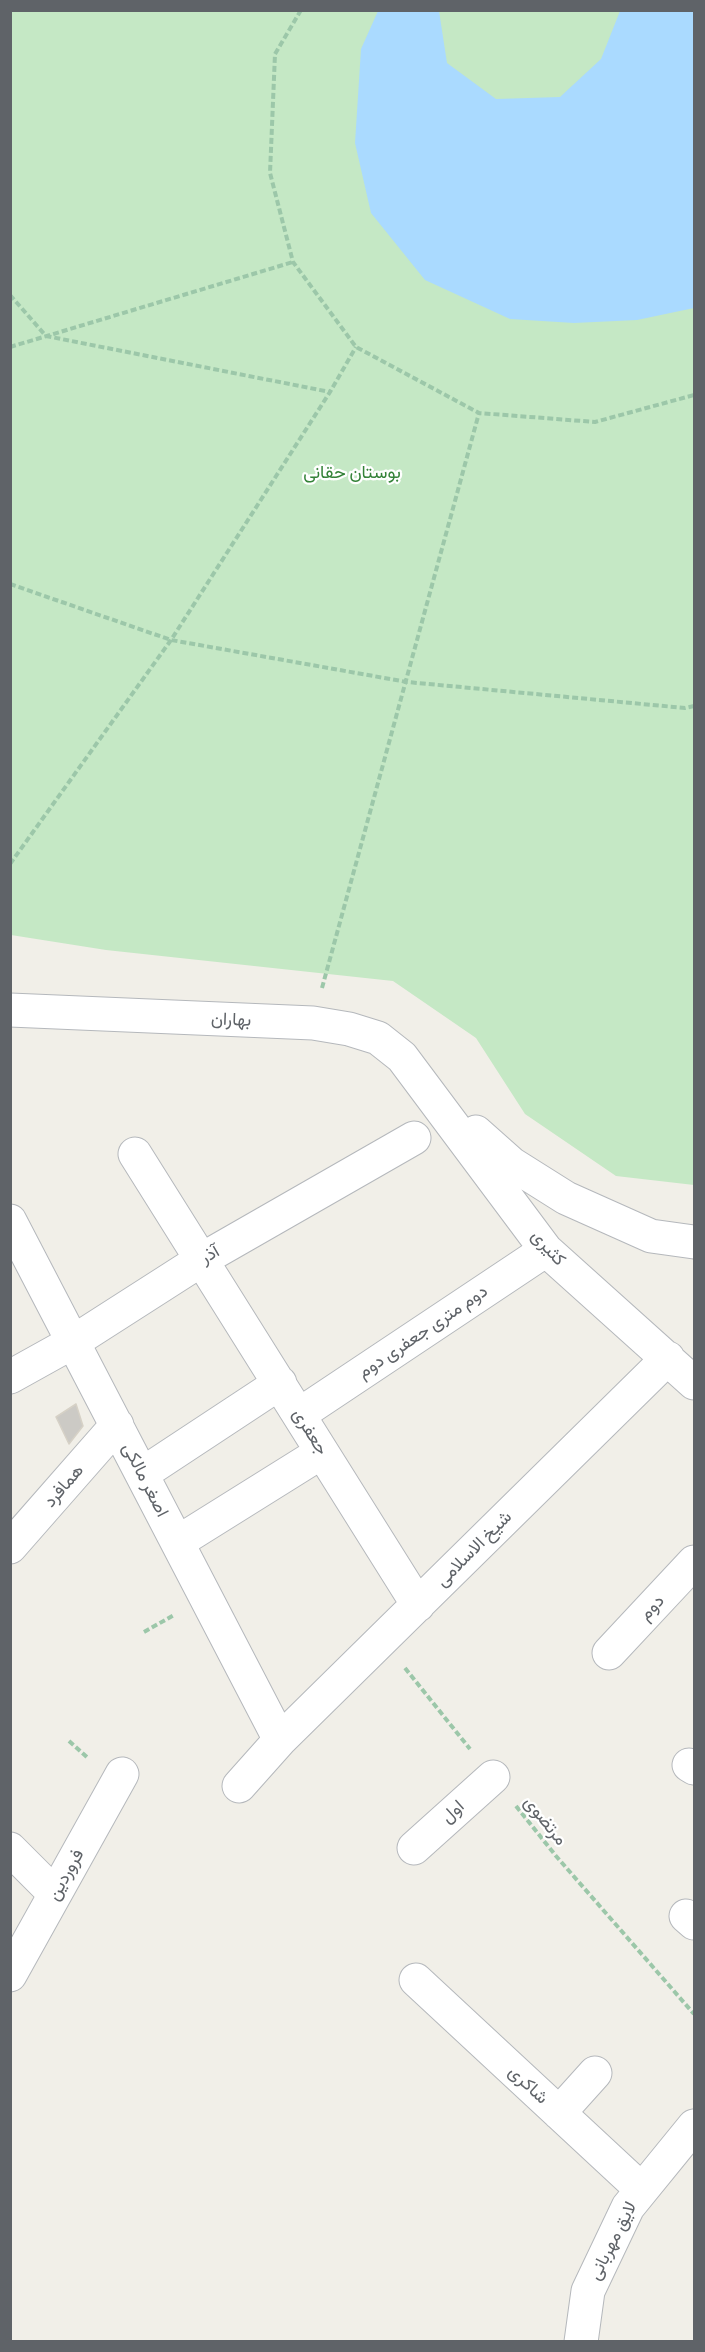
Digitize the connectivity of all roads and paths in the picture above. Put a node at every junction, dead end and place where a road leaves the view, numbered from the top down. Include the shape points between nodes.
1 (302, 10) edge
2 (293, 262) junction
3 (10, 295) edge
4 (46, 336) junction
5 (10, 347) edge
6 (356, 347) junction
7 (330, 392) junction
8 (694, 395) edge
9 (479, 412) junction
10 (10, 584) edge
11 (171, 640) junction
12 (407, 682) junction
13 (694, 706) edge
14 (10, 864) edge
15 (10, 1010) edge
16 (313, 1023) junction
17 (428, 1089) junction
18 (414, 1138) dead end
19 (135, 1154) dead end
20 (10, 1221) edge
21 (694, 1242) edge
22 (546, 1250) junction
23 (201, 1260) junction
24 (73, 1342) junction
25 (668, 1358) junction
26 (10, 1377) edge
27 (280, 1383) junction
28 (694, 1383) edge
29 (300, 1414) junction
30 (117, 1425) junction
31 (322, 1452) junction
32 (142, 1474) junction
33 (178, 1542) junction
34 (10, 1547) edge
35 (694, 1562) edge
36 (418, 1605) junction
37 (382, 1639) junction
38 (609, 1653) dead end
39 (280, 1740) junction
40 (122, 1774) dead end
41 (492, 1777) junction
42 (239, 1786) dead end
43 (414, 1848) dead end
44 (10, 1849) edge
45 (55, 1894) junction
46 (10, 1975) edge
47 (416, 1980) dead end
48 (694, 2014) edge
49 (595, 2073) dead end
50 (559, 2113) junction
51 (694, 2126) edge
52 (641, 2189) junction
53 (581, 2342) edge

1 - 2 path via 275,54 270,174
2 - 4 path
2 - 6 path
3 - 4 path
4 - 5 path
4 - 7 path
6 - 7 path
6 - 9 path
7 - 11 path
8 - 9 path via 595,423
9 - 12 path
10 - 11 path
11 - 12 path
11 - 14 path
12 - 13 path
12 - 16 path
15 - 16 street, بهاران
16 - 17 street, بهاران via 378,1038 402,1057
17 - 21 street via 512,1164 566,1198 651,1236
17 - 22 street, کثیری
18 - 23 street, آذر
19 - 23 street
20 - 24 street, اصغر مالکی
22 - 25 street, کثیری
22 - 29 street, دوم متری جعفری دوم
23 - 24 street, آذر
23 - 27 street, جعفری
24 - 26 street, آذر
24 - 30 street, اصغر مالکی
25 - 28 street, کثیری
25 - 36 street, شیخ الاسلامی
27 - 29 street, جعفری
27 - 32 street
29 - 31 street, جعفری
30 - 32 street, اصغر مالکی
30 - 34 street, همافرد
31 - 33 street
31 - 36 street, جعفری
32 - 33 street, اصغر مالکی
33 - 39 street, اصغر مالکی
35 - 38 street, دوم
36 - 37 street, شیخ الاسلامی
37 - 39 street, شیخ الاسلامی
37 - 41 path, مرتضوی
39 - 42 street, شیخ الاسلامی
40 - 45 street, فروردین
41 - 43 street, اول
41 - 48 path, مرتضوی via 555,1856
44 - 45 street
45 - 46 street, فروردین
47 - 50 street, شاکری
49 - 50 street
50 - 52 street, شاکری
51 - 52 street, لایق مهربانی
52 - 53 street, لایق مهربانی via 628,2207 588,2291

